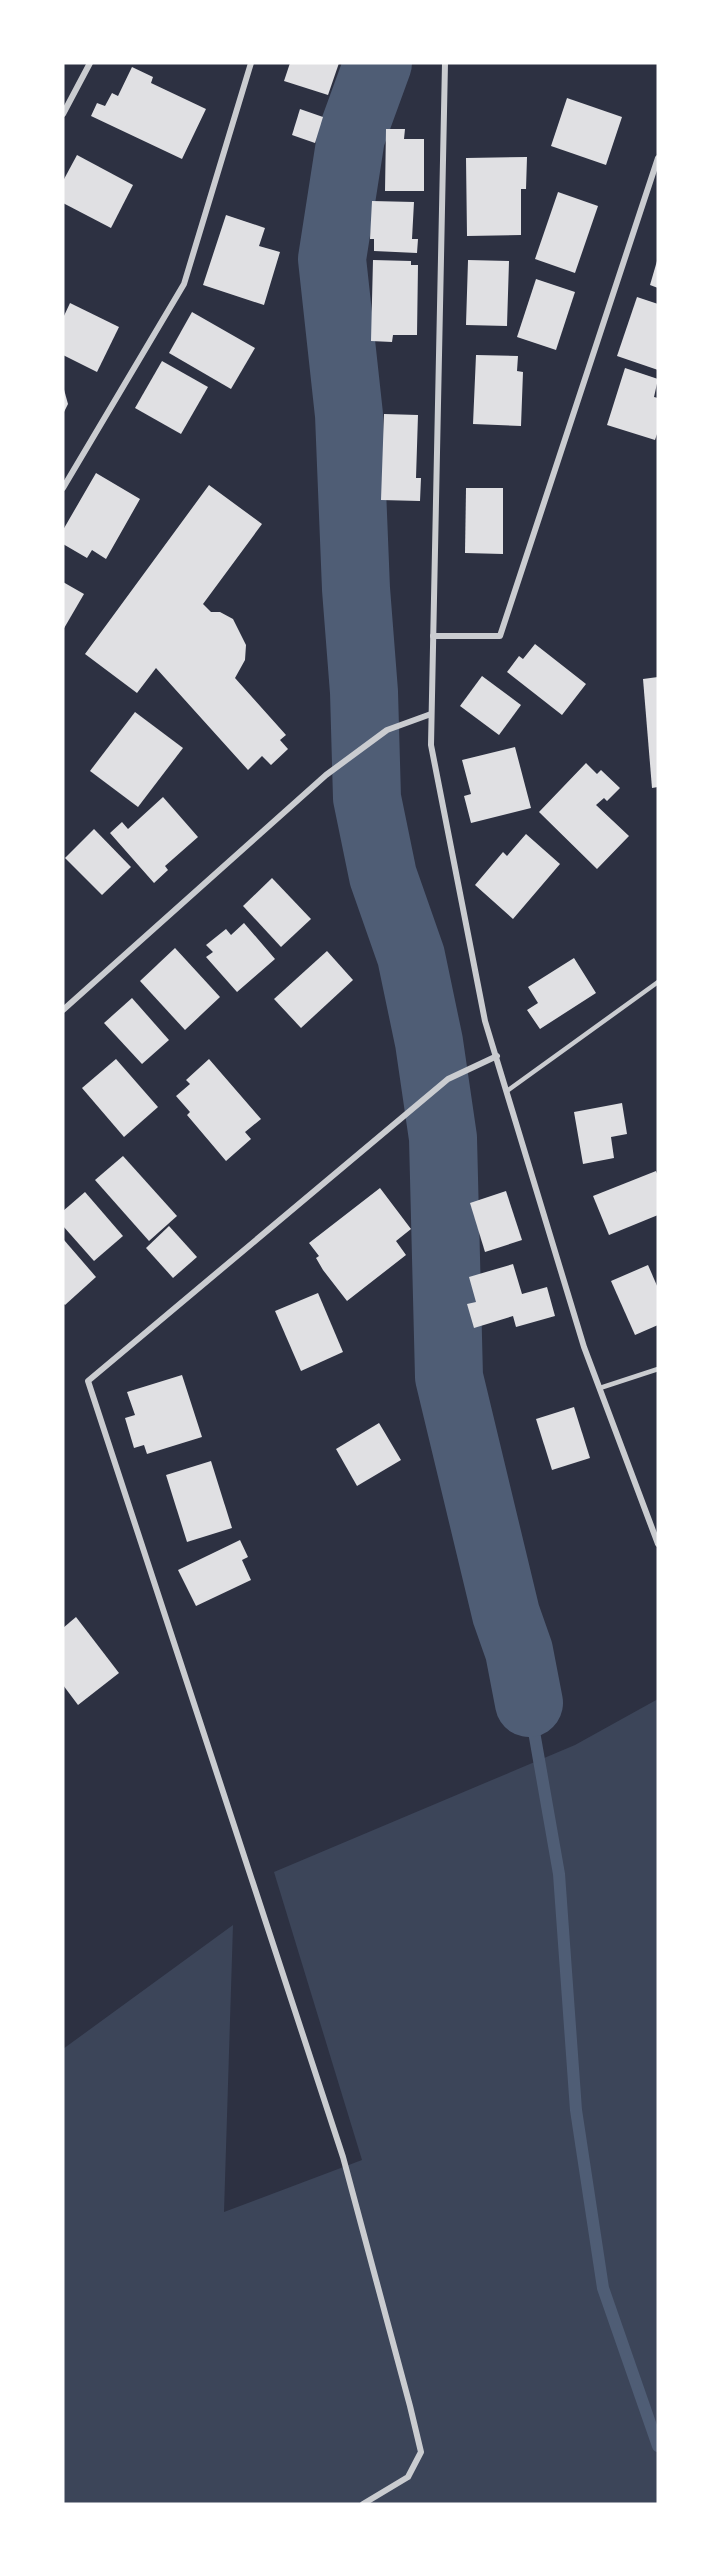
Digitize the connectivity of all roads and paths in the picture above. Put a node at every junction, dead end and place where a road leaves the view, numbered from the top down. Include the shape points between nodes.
1 (90, 63) edge
2 (251, 63) edge
3 (445, 63) edge
4 (63, 114) edge
5 (658, 158) edge
6 (63, 488) edge
7 (433, 636) junction
8 (431, 714) junction
9 (658, 982) edge
10 (63, 1010) edge
11 (497, 1056) junction
12 (507, 1091) junction
13 (658, 1369) edge
14 (600, 1388) junction
15 (658, 1544) edge
16 (363, 2504) edge

1 - 4 street
2 - 6 street via 184,284
3 - 7 street
5 - 7 street via 500,636
7 - 8 street
8 - 10 street via 387,730 326,775
8 - 11 street via 431,746 485,1021
9 - 12 lane
11 - 12 street
11 - 16 street via 448,1079 88,1382 343,2157 410,2406 421,2452 408,2476
12 - 14 street via 584,1347
13 - 14 lane
14 - 15 street

